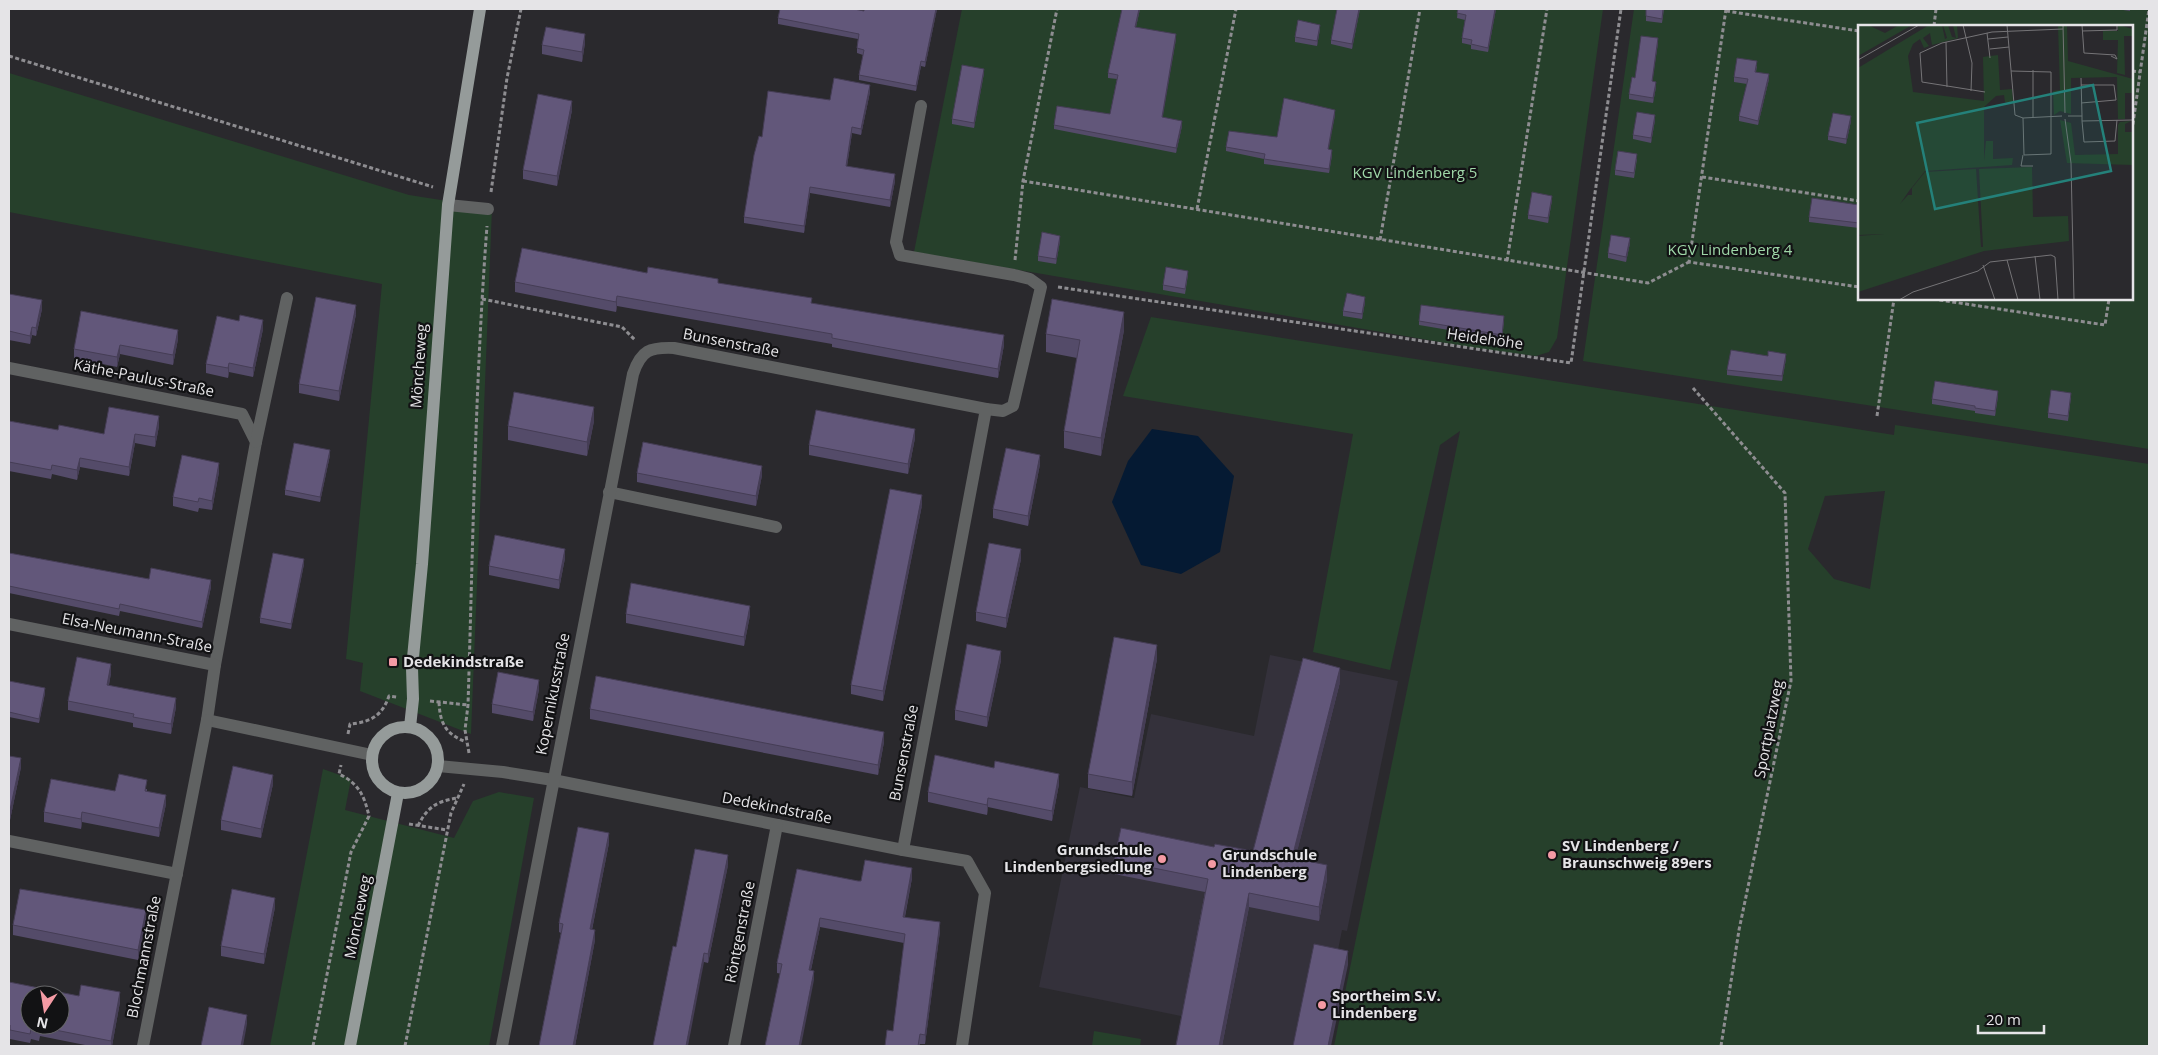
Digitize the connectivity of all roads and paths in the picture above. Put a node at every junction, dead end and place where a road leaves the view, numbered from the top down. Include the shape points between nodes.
1 (480, 9) edge
2 (521, 9) edge
3 (1056, 9) edge
4 (1236, 9) edge
5 (1420, 9) edge
6 (1547, 9) edge
7 (1621, 9) edge
8 (1936, 9) edge
9 (2149, 9) edge
10 (1726, 10) edge
11 (1934, 25) edge
12 (1858, 32) edge
13 (9, 56) edge
14 (2133, 71) edge
15 (2140, 72) junction
16 (921, 106) dead end
17 (2133, 124) edge
18 (1702, 177) junction
19 (1024, 181) junction
20 (449, 198) junction
21 (1858, 201) edge
22 (488, 209) junction
23 (1197, 210) junction
24 (1380, 240) junction
25 (1507, 261) junction
26 (1690, 262) junction
27 (1584, 273) junction
28 (1014, 275) junction
29 (1041, 287) junction
30 (1858, 288) edge
31 (287, 298) dead end
32 (482, 299) junction
33 (1894, 300) edge
34 (1940, 300) edge
35 (2109, 300) edge
36 (645, 352) junction
37 (9, 368) edge
38 (1693, 388) dead end
39 (986, 409) junction
40 (1877, 416) dead end
41 (256, 442) junction
42 (609, 492) junction
43 (776, 527) dead end
44 (9, 624) edge
45 (215, 665) junction
46 (413, 699) junction
47 (439, 702) junction
48 (468, 705) junction
49 (207, 720) junction
50 (410, 727) junction
51 (466, 742) junction
52 (345, 749) junction
53 (372, 755) junction
54 (438, 766) junction
55 (466, 770) junction
56 (553, 780) junction
57 (398, 793) junction
58 (458, 798) junction
59 (777, 825) junction
60 (418, 826) dead end
61 (9, 840) edge
62 (903, 850) junction
63 (177, 874) junction
64 (143, 1046) edge
65 (313, 1046) edge
66 (350, 1046) edge
67 (405, 1046) edge
68 (502, 1046) edge
69 (734, 1046) edge
70 (962, 1046) edge
71 (1722, 1046) edge

1 - 20 main road, Möncheweg
2 - 22 path via 507,78
3 - 19 path
4 - 23 path
5 - 24 path
6 - 25 path
7 - 27 path, Heidehöhe
8 - 11 path
9 - 15 path
10 - 12 path
10 - 18 path
13 - 20 path
14 - 15 path
15 - 17 path
16 - 28 street via 896,242 900,255
18 - 21 path
18 - 26 path
19 - 23 path
19 - 28 path
20 - 22 street
20 - 46 main road, Möncheweg via 412,668
22 - 32 path
23 - 24 path
24 - 25 path
25 - 27 path
26 - 27 path via 1648,283
26 - 30 path
27 - 29 path, Heidehöhe via 1571,363
28 - 29 street via 1030,279
29 - 39 street, Bunsenstraße via 1013,406 1003,411
31 - 41 street
32 - 36 path via 622,326
32 - 48 path
33 - 40 path
34 - 35 path via 2105,325
36 - 39 street, Bunsenstraße via 659,347 674,348
36 - 42 street, Kopernikusstraße via 632,374
37 - 41 street, Käthe-Paulus-Straße via 242,414
38 - 71 path, Sportplatzweg via 1785,493 1791,681 1739,930
39 - 62 street, Bunsenstraße
41 - 45 street
42 - 43 street
42 - 56 street, Kopernikusstraße
44 - 45 street, Elsa-Neumann-Straße
45 - 49 street, Elsa-Neumann-Straße
46 - 47 path
46 - 50 main road, Möncheweg
46 - 52 path via 389,696 380,714 362,723 350,724
47 - 48 path
47 - 51 path via 443,727
48 - 51 path
49 - 52 street
49 - 63 street, Blochmannstraße
50 - 53 main road via 397,728 385,734
50 - 54 main road via 420,730 435,745
51 - 55 path via 469,751
52 - 53 street
52 - 65 path via 339,774 352,780 361,790 369,816 351,852
53 - 57 main road via 378,779
54 - 55 street, Dedekindstraße
54 - 57 main road via 434,779 424,788 412,793
55 - 56 street, Dedekindstraße
55 - 58 path
56 - 59 street, Dedekindstraße
56 - 68 street, Kopernikusstraße
57 - 66 main road, Möncheweg
58 - 60 path via 434,804 425,812
58 - 67 path via 447,830
59 - 62 street, Dedekindstraße
59 - 69 street, Röntgenstraße
61 - 63 street
62 - 70 street via 967,861 986,893
63 - 64 street, Blochmannstraße

